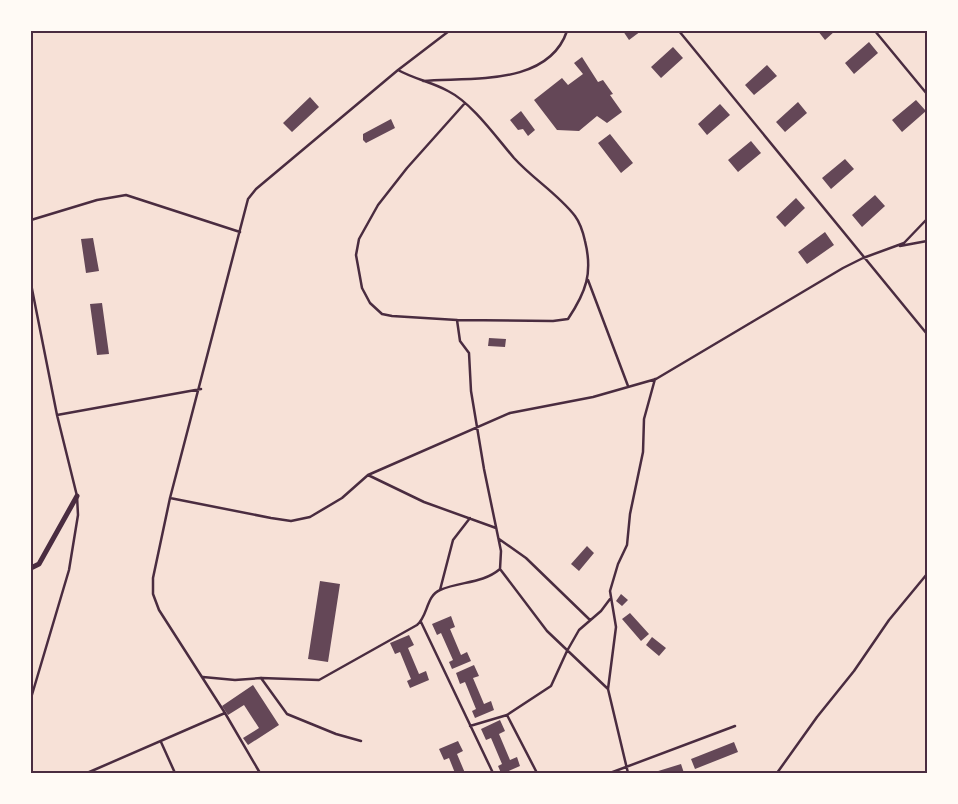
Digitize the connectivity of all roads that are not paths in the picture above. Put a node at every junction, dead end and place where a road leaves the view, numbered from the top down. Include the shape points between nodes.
1 (449, 31) edge
2 (566, 31) edge
3 (679, 31) edge
4 (875, 31) edge
5 (398, 70) junction
6 (422, 81) junction
7 (927, 94) edge
8 (465, 103) junction
9 (927, 219) edge
10 (31, 220) edge
11 (240, 232) junction
12 (927, 241) edge
13 (894, 248) junction
14 (863, 258) junction
15 (588, 279) junction
16 (31, 284) edge
17 (33, 301) edge
18 (457, 320) junction
19 (927, 334) edge
20 (656, 379) junction
21 (628, 386) junction
22 (201, 389) junction
23 (57, 416) junction
24 (477, 427) junction
25 (368, 475) junction
26 (77, 496) junction
27 (170, 498) junction
28 (470, 518) junction
29 (496, 528) junction
30 (498, 538) junction
31 (31, 568) edge
32 (500, 569) junction
33 (927, 574) edge
34 (440, 590) junction
35 (610, 598) junction
36 (590, 620) junction
37 (421, 622) junction
38 (567, 651) junction
39 (203, 677) junction
40 (261, 678) junction
41 (608, 689) junction
42 (31, 698) edge
43 (225, 713) junction
44 (507, 715) junction
45 (470, 726) junction
46 (735, 726) dead end
47 (361, 741) dead end
48 (161, 742) junction
49 (626, 767) junction
50 (87, 773) edge
51 (175, 773) edge
52 (260, 773) edge
53 (493, 773) edge
54 (537, 773) edge
55 (610, 773) edge
56 (628, 773) edge
57 (777, 773) edge

1 - 5 lane
2 - 6 lane via 560,45 537,66 518,74
3 - 14 lane via 825,207
4 - 7 lane
5 - 6 lane
5 - 11 lane via 256,189 248,199
6 - 8 lane via 448,91
8 - 15 lane via 518,163 582,226 589,258
8 - 18 lane via 406,168 378,205 366,224 356,255 362,288 370,303 382,314
9 - 13 lane via 910,238
10 - 11 lane via 97,200 126,195
11 - 22 lane
12 - 13 lane
13 - 14 lane
14 - 19 lane
14 - 20 lane
15 - 18 lane via 568,319
15 - 21 lane
16 - 17 lane
17 - 23 lane
18 - 24 lane via 460,341 468,353
20 - 21 lane
20 - 35 lane via 644,418 643,452 627,545 612,582
21 - 24 lane via 593,397 510,413
22 - 23 lane
22 - 27 lane
23 - 26 lane
24 - 25 lane
24 - 29 lane
25 - 27 lane via 342,498 302,520 271,518
25 - 28 lane via 424,502
26 - 31 street via 39,564
26 - 42 lane via 78,515 69,570
27 - 39 lane via 153,578 153,594 159,610
28 - 29 lane
28 - 34 lane via 453,540
29 - 30 lane
30 - 32 lane
30 - 36 lane via 526,558
32 - 34 lane via 486,579
32 - 38 lane via 547,631
33 - 57 lane via 889,620
34 - 37 lane via 430,599
35 - 36 lane
35 - 41 lane via 616,627
36 - 38 lane via 579,630
37 - 40 lane via 319,680
37 - 45 lane
38 - 41 lane
38 - 44 lane via 551,686
39 - 40 lane
39 - 43 lane
40 - 47 lane via 287,714
41 - 49 lane
43 - 48 lane
43 - 52 lane
44 - 45 lane
44 - 54 lane
45 - 53 lane
46 - 49 lane
48 - 50 lane
48 - 51 lane
49 - 55 lane
49 - 56 lane

